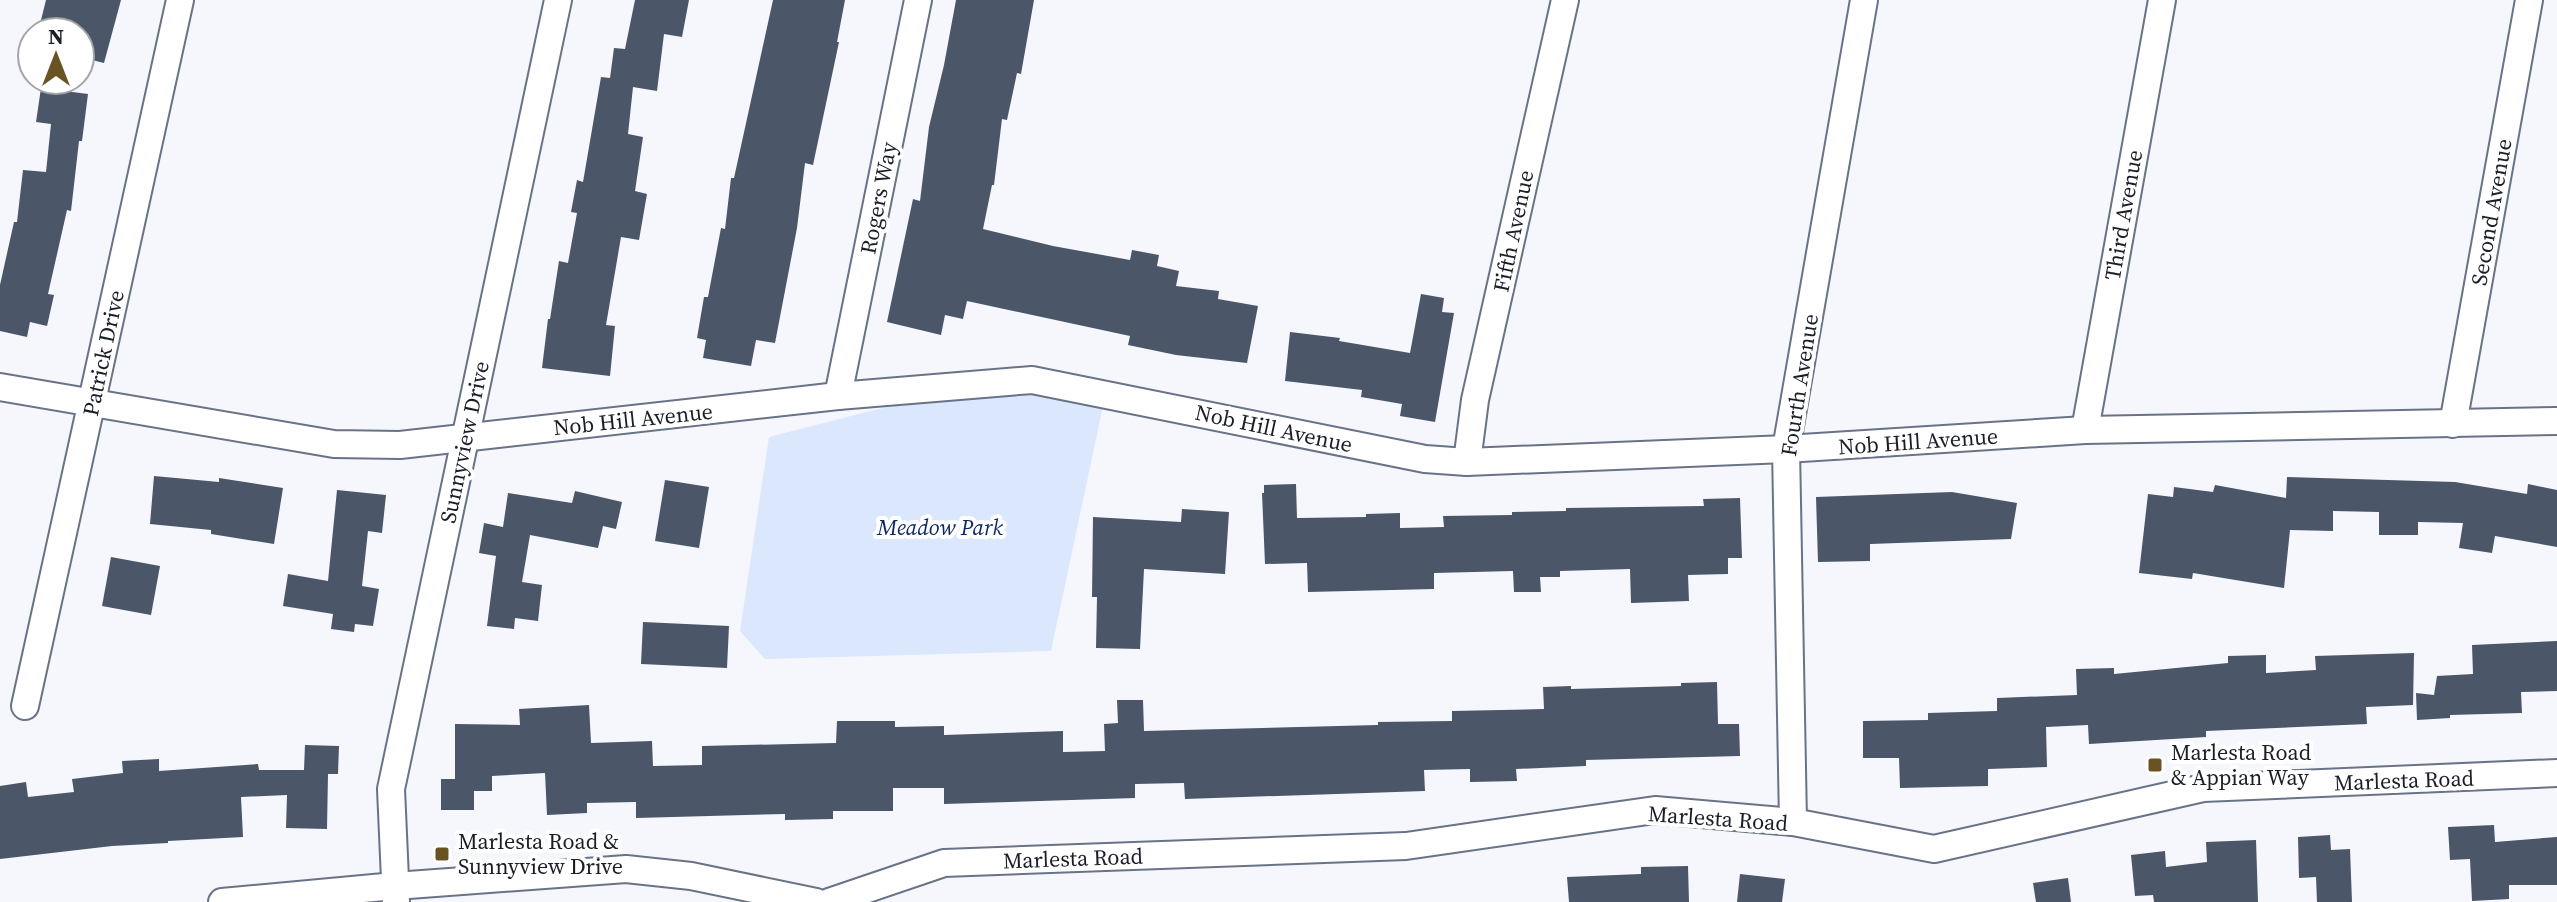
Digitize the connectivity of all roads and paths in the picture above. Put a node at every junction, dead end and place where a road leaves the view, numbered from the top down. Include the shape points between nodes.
1 (180, 0) edge
2 (558, 0) edge
3 (918, 0) edge
4 (1565, 0) edge
5 (1864, 0) edge
6 (2162, 0) edge
7 (2529, 0) edge
8 (0, 387) edge
9 (838, 396) junction
10 (92, 404) junction
11 (2557, 421) edge
12 (2453, 424) junction
13 (2085, 430) junction
14 (465, 437) junction
15 (1786, 449) junction
16 (1467, 462) junction
17 (25, 706) dead end
18 (2557, 773) edge
19 (1793, 822) junction
20 (395, 894) edge
21 (222, 902) edge
22 (816, 902) edge
23 (829, 902) edge

1 - 10 street, Patrick Drive
2 - 14 street, Sunnyview Drive
3 - 9 street, Rogers Way
4 - 16 street, Fifth Avenue via 1475,400
5 - 15 street, Fourth Avenue
6 - 13 street, Third Avenue
7 - 12 street, Second Avenue
8 - 10 street, Nob Hill Avenue
9 - 14 street, Nob Hill Avenue
9 - 16 street, Nob Hill Avenue via 1032,380 1425,459
10 - 14 street, Nob Hill Avenue via 334,444 400,445
10 - 17 street, Patrick Drive
11 - 12 street, Nob Hill Avenue
12 - 13 street, Nob Hill Avenue
13 - 15 street, Nob Hill Avenue
14 - 20 street, Sunnyview Drive via 391,789
15 - 16 street, Nob Hill Avenue
15 - 19 street, Fourth Avenue
18 - 19 street, Marlesta Road via 2203,788 1934,849
19 - 23 street, Marlesta Road via 1655,810 1406,846 944,863
20 - 21 street
20 - 22 street via 626,869 691,876

